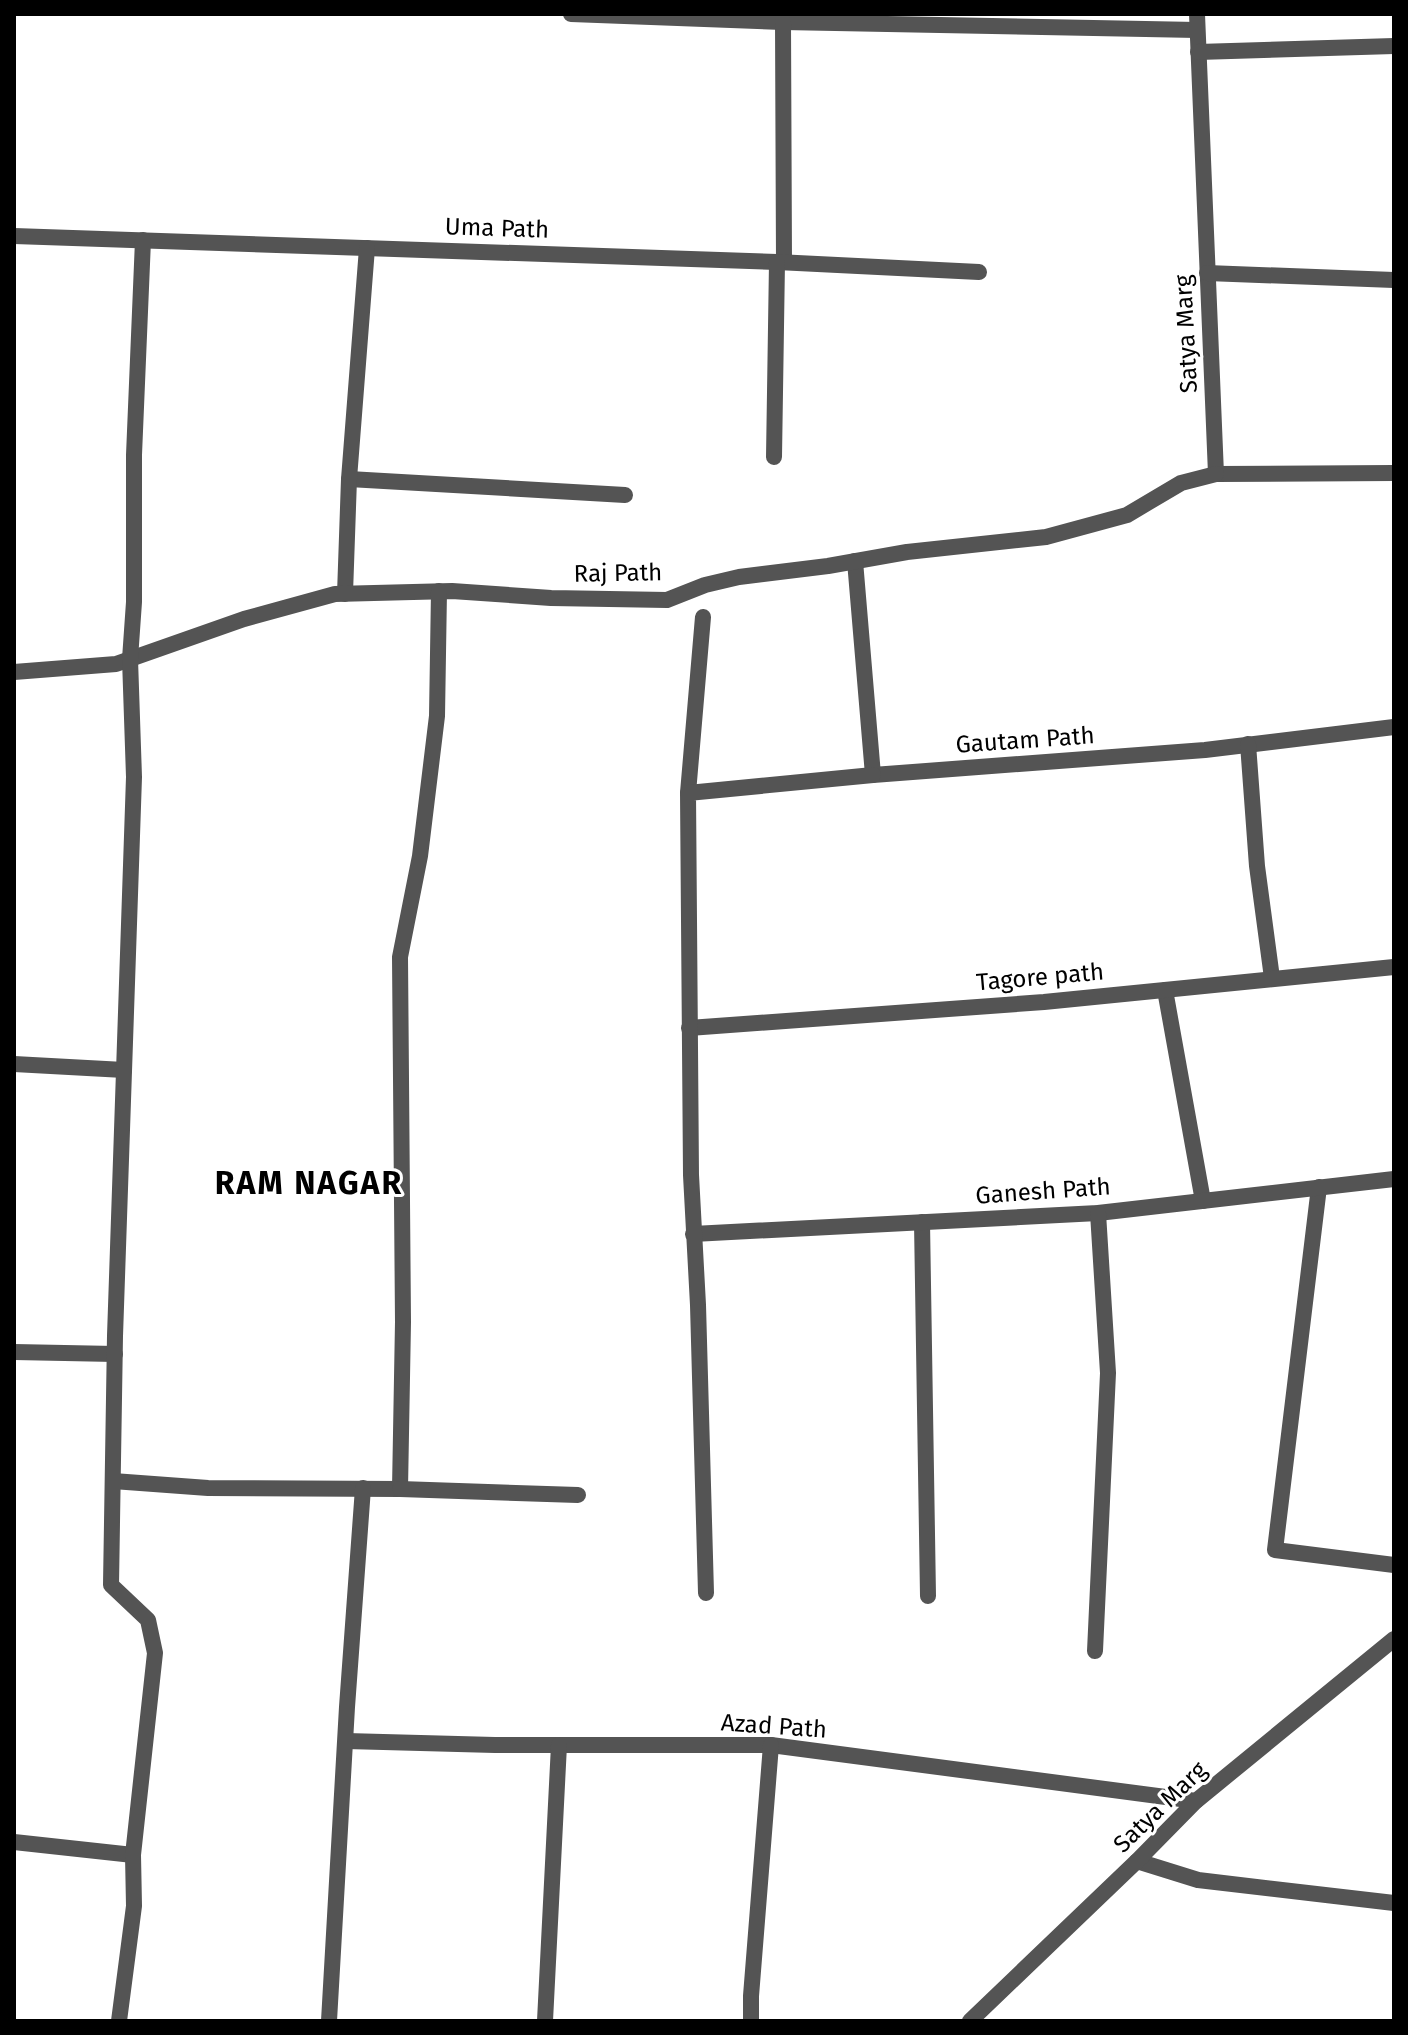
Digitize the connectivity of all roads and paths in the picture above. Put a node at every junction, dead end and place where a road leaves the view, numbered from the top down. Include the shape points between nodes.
1 (571, 14) edge
2 (619, 15) edge
3 (873, 19) edge
4 (783, 22) junction
5 (1197, 22) edge
6 (1394, 46) edge
7 (1198, 52) junction
8 (14, 236) edge
9 (143, 240) junction
10 (367, 248) junction
11 (780, 262) junction
12 (979, 272) dead end
13 (1207, 273) junction
14 (1394, 280) edge
15 (774, 457) dead end
16 (1394, 473) edge
17 (1216, 474) junction
18 (349, 479) junction
19 (625, 495) dead end
20 (855, 561) junction
21 (439, 591) junction
22 (345, 594) junction
23 (703, 617) dead end
24 (130, 659) junction
25 (14, 672) edge
26 (1394, 727) edge
27 (1248, 744) junction
28 (873, 775) junction
29 (688, 793) junction
30 (1394, 967) edge
31 (1272, 978) junction
32 (1165, 990) junction
33 (689, 1028) junction
34 (14, 1064) edge
35 (124, 1070) junction
36 (1394, 1179) edge
37 (1319, 1187) junction
38 (1203, 1201) junction
39 (1098, 1213) junction
40 (922, 1222) junction
41 (693, 1234) junction
42 (14, 1352) edge
43 (115, 1354) junction
44 (113, 1481) junction
45 (363, 1488) junction
46 (400, 1489) junction
47 (578, 1495) dead end
48 (1394, 1565) edge
49 (706, 1593) dead end
50 (928, 1596) dead end
51 (1394, 1639) edge
52 (1095, 1651) dead end
53 (346, 1741) junction
54 (559, 1745) junction
55 (771, 1745) junction
56 (1196, 1801) junction
57 (14, 1842) edge
58 (133, 1855) junction
59 (1137, 1861) junction
60 (1394, 1903) edge
61 (119, 2021) edge
62 (329, 2021) edge
63 (545, 2021) edge
64 (751, 2021) edge
65 (970, 2021) edge

1 - 2 street
2 - 4 street
3 - 4 street
3 - 5 street
4 - 11 street
5 - 7 street, Satya Marg
6 - 7 street
7 - 13 street, Satya Marg
8 - 9 street, Uma Path
9 - 10 street, Uma Path
9 - 24 street
10 - 11 street, Uma Path
10 - 18 street
11 - 12 street, Uma Path
11 - 15 street
13 - 14 street
13 - 17 street, Satya Marg
16 - 17 street
17 - 20 street, Raj Path via 1181,483 1127,515 1046,537
18 - 19 street
18 - 22 street
20 - 21 street, Raj Path via 739,577 667,600
20 - 28 street
21 - 22 street, Raj Path
21 - 46 street via 437,716 420,856 400,957
22 - 24 street, Raj Path via 244,619
23 - 29 street
24 - 25 street, Raj Path
24 - 35 street via 134,777
26 - 27 street, Gautam Path
27 - 28 street, Gautam Path
27 - 31 street
28 - 29 street, Gautam Path
29 - 33 street
30 - 31 street, Tagore path
31 - 32 street, Tagore path
32 - 33 street, Tagore path
32 - 38 street
33 - 41 street
34 - 35 street
35 - 43 street
36 - 37 street, Ganesh Path
37 - 38 street, Ganesh Path
37 - 48 street via 1275,1550
38 - 39 street, Ganesh Path
39 - 40 street, Ganesh Path
39 - 52 street via 1108,1373
40 - 41 street, Ganesh Path
40 - 50 street
41 - 49 street
42 - 43 street
43 - 44 street
44 - 45 street via 208,1488
44 - 58 street via 111,1585 148,1620 155,1653
45 - 46 street
45 - 53 street
46 - 47 street
51 - 56 street, Satya Marg
53 - 54 street, Azad Path
53 - 62 street
54 - 55 street, Azad Path
54 - 63 street
55 - 56 street, Azad Path
55 - 64 street
56 - 59 street, Satya Marg
57 - 58 street
58 - 61 street via 134,1906
59 - 60 street via 1198,1880
59 - 65 street, Satya Marg

